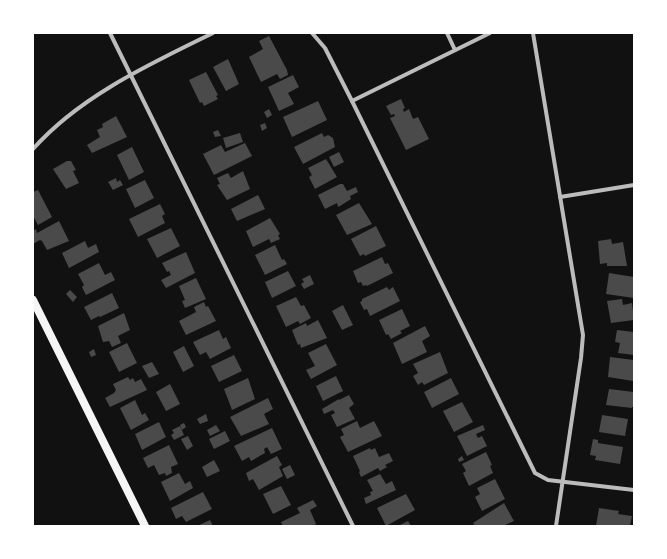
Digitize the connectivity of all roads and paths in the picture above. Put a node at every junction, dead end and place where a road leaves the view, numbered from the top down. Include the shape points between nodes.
1 (110, 33) edge
2 (213, 33) edge
3 (312, 33) edge
4 (447, 33) edge
5 (490, 33) edge
6 (533, 33) edge
7 (455, 50) junction
8 (131, 75) junction
9 (352, 101) junction
10 (33, 149) edge
11 (634, 185) edge
12 (560, 197) junction
13 (34, 303) edge
14 (563, 482) junction
15 (634, 490) edge
16 (144, 526) edge
17 (353, 526) edge
18 (556, 526) edge

1 - 8 street
2 - 8 street
3 - 9 street via 324,48
4 - 7 street
5 - 7 street
6 - 12 street
7 - 9 street
8 - 10 street via 64,119
8 - 17 street
9 - 14 street via 530,465 535,473 543,478
11 - 12 street
12 - 14 street via 583,335
13 - 16 main road
14 - 15 street
14 - 18 street

